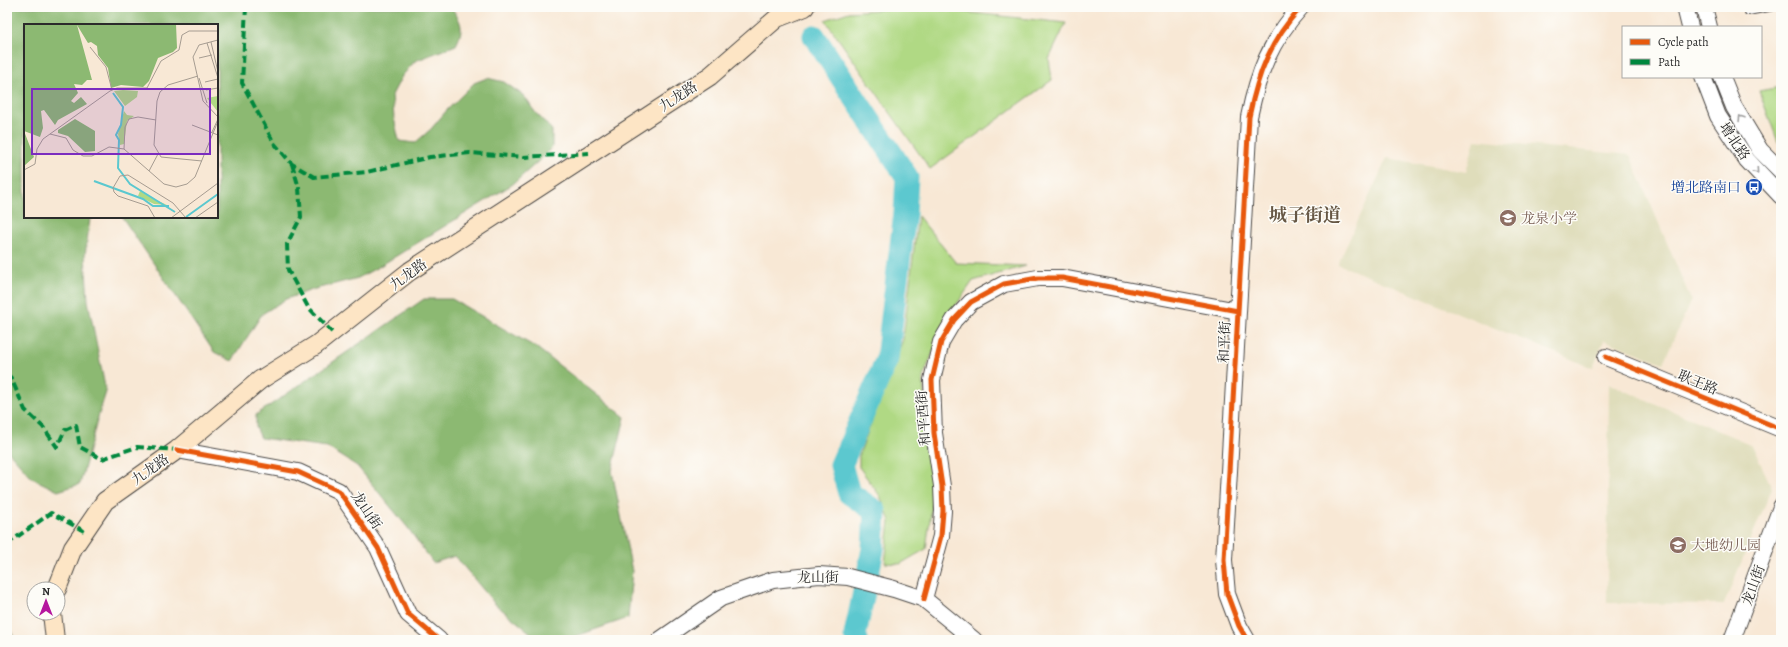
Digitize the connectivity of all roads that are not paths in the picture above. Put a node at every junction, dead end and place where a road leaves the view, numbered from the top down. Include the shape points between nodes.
1 (1301, 7) edge
2 (1685, 7) edge
3 (1704, 7) edge
4 (1774, 7) edge
5 (801, 8) edge
6 (1748, 12) dead end
7 (1690, 26) edge
8 (1708, 26) edge
9 (1703, 78) edge
10 (1722, 78) edge
11 (1781, 172) edge
12 (1781, 196) edge
13 (1238, 311) junction
14 (1606, 357) dead end
15 (1781, 429) edge
16 (177, 450) junction
17 (1781, 507) edge
18 (60, 581) edge
19 (924, 600) junction
20 (53, 621) edge
21 (55, 640) edge
22 (439, 640) edge
23 (660, 640) edge
24 (974, 640) edge
25 (1247, 640) edge
26 (1732, 640) edge

1 - 13 street, 和平街 via 1267,54 1249,117
2 - 7 street
3 - 8 street
4 - 6 lane
5 - 16 main road, 九龙路 via 777,18 710,76 410,271 316,345 260,380
9 -> 12 street, 增北路 via 1718,116 1746,160
11 -> 10 street, 增北路 via 1760,150 1734,107
13 - 19 street, 和平西街 via 1062,278 1038,278 1004,284 971,302 954,320 941,342 932,380 934,433 943,511 941,536
13 - 25 street, 和平街 via 1224,560 1227,594
14 - 15 street, 耿王路
16 - 18 main road, 九龙路 via 105,500 73,548
16 - 22 street, 龙山街 via 298,472 339,491 378,548 408,614
17 - 26 street, 龙山街
19 - 23 street, 龙山街 via 848,577 819,575 773,580 721,598
19 - 24 street, 龙山街
20 - 21 main road

